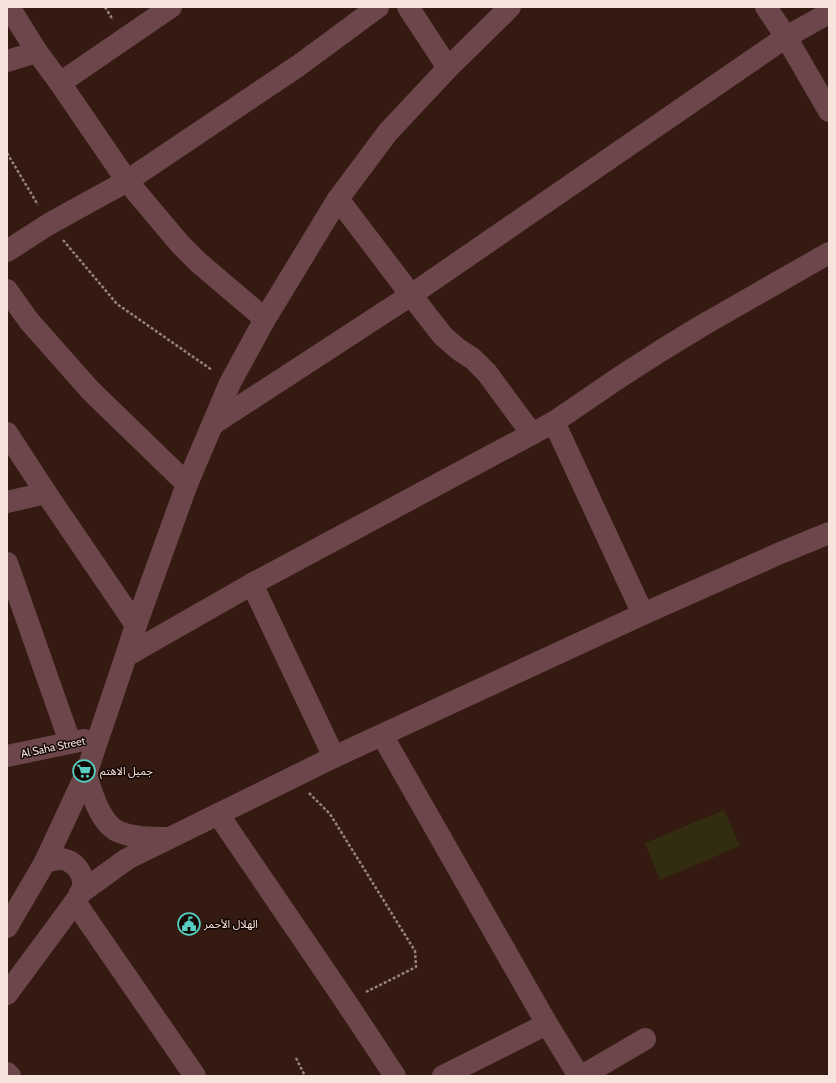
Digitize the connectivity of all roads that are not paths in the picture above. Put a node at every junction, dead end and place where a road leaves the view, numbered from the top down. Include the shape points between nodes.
1 (9, 7) edge
2 (170, 7) edge
3 (378, 7) edge
4 (408, 7) edge
5 (510, 7) edge
6 (766, 7) edge
7 (829, 13) edge
8 (786, 37) junction
9 (37, 52) junction
10 (7, 61) edge
11 (448, 68) junction
12 (60, 83) junction
13 (829, 112) edge
14 (127, 180) junction
15 (338, 199) junction
16 (7, 251) edge
17 (829, 252) edge
18 (7, 290) edge
19 (411, 295) junction
20 (265, 319) junction
21 (554, 422) junction
22 (213, 424) junction
23 (7, 432) edge
24 (532, 434) junction
25 (187, 484) junction
26 (46, 493) junction
27 (7, 502) edge
28 (829, 533) edge
29 (7, 563) edge
30 (252, 584) junction
31 (643, 614) junction
32 (136, 625) junction
33 (126, 656) junction
34 (382, 735) junction
35 (99, 737) junction
36 (70, 742) junction
37 (7, 756) edge
38 (334, 757) junction
39 (86, 774) junction
40 (218, 814) junction
41 (168, 838) junction
42 (45, 862) junction
43 (78, 898) junction
44 (7, 927) edge
45 (7, 994) edge
46 (547, 1024) junction
47 (645, 1039) dead end
48 (7, 1073) edge
49 (10, 1076) edge
50 (195, 1076) edge
51 (394, 1076) edge
52 (443, 1076) edge
53 (580, 1076) edge

1 - 9 street
2 - 12 street
3 - 14 street via 298,66
4 - 11 street
5 - 11 street
6 - 8 street
7 - 8 street
8 - 13 street
8 - 19 street
9 - 10 street
9 - 12 street
11 - 15 street via 388,132
12 - 14 street
14 - 16 street
14 - 20 street via 180,244
15 - 19 street
15 - 20 street
17 - 21 street via 662,350
18 - 25 street via 29,321 91,391
19 - 22 street
19 - 24 street via 448,340 487,373
20 - 22 street via 230,383
21 - 24 street
21 - 31 street
22 - 25 street
23 - 26 street
24 - 30 street
25 - 32 street
26 - 27 street
26 - 32 street
28 - 31 street
29 - 36 street
30 - 33 street
30 - 38 street
31 - 34 street
32 - 33 street
33 - 35 street
34 - 38 street
34 - 46 street
35 - 36 street, Al Saha Street
35 - 39 street
36 - 37 street, Al Saha Street
38 - 40 street
39 - 41 street via 97,806 116,830 127,835
39 - 42 street
40 - 41 street
40 - 51 street
41 - 43 street via 127,859
42 - 43 street via 66,859 76,865 83,884
42 - 44 street
43 - 45 street
43 - 50 street
46 - 52 street
46 - 53 street
47 - 53 street
48 - 49 street

